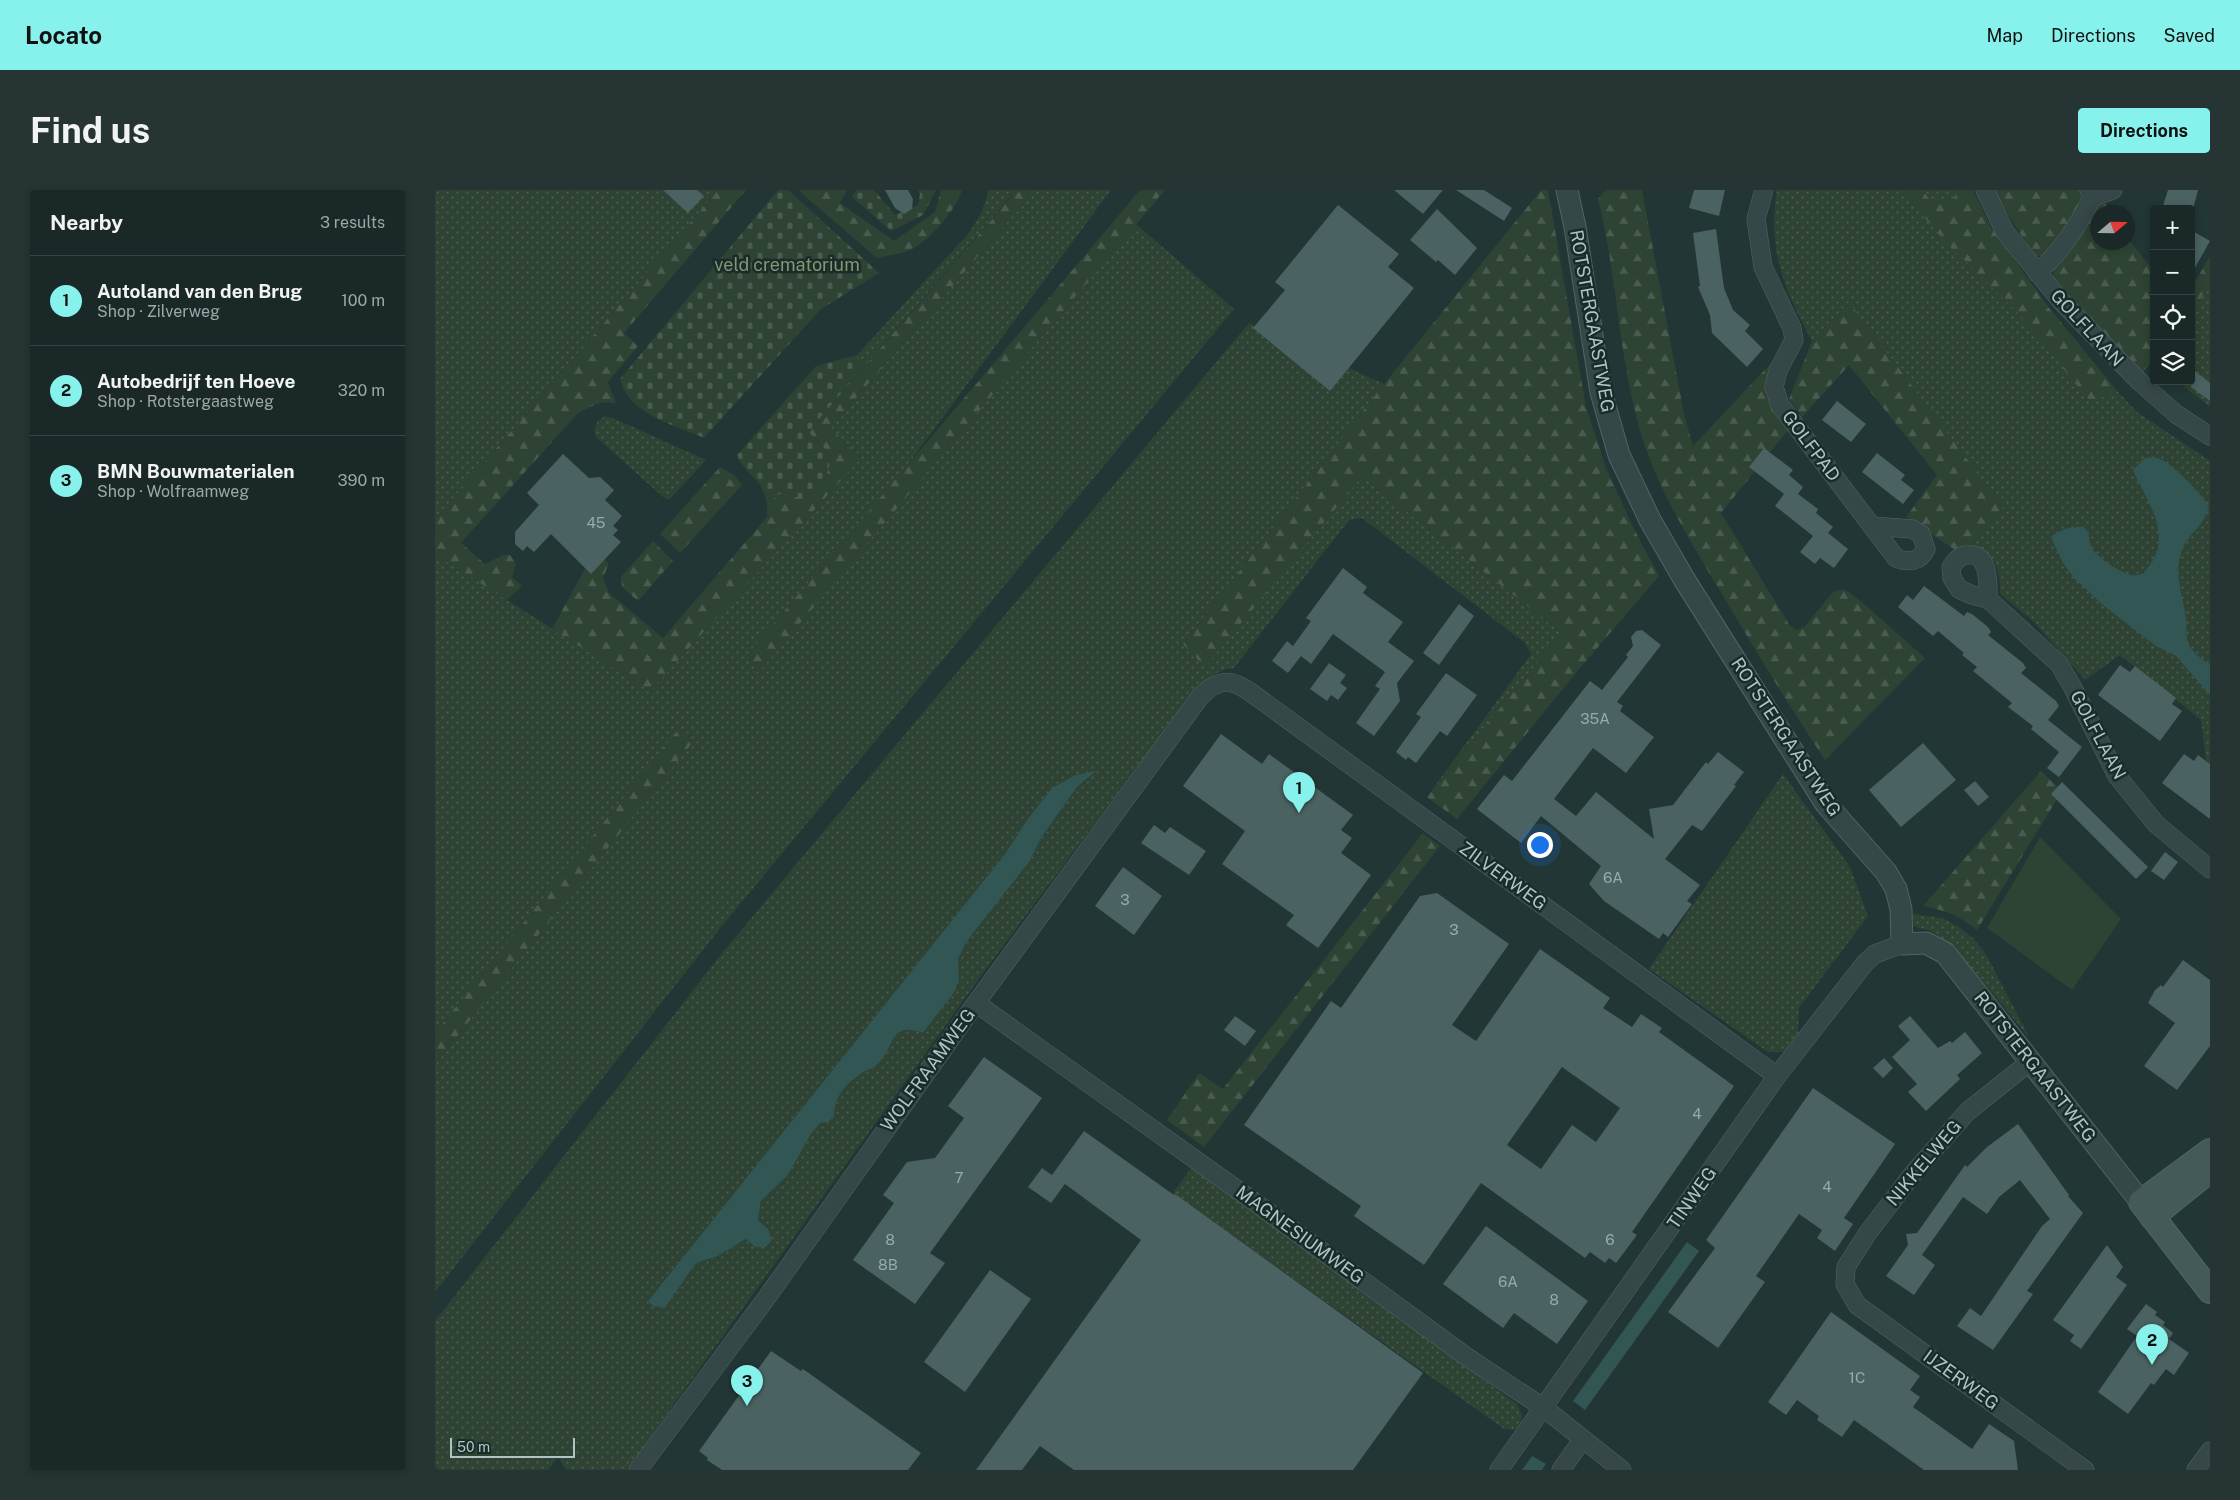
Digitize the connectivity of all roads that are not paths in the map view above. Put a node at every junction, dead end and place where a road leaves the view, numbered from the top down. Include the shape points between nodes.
1 (1567, 190) edge
2 (1764, 190) edge
3 (1985, 190) edge
4 (2113, 190) edge
5 (2092, 192) edge
6 (2037, 273) junction
7 (2210, 436) edge
8 (1873, 526) dead end
9 (1989, 599) dead end
10 (1227, 682) joint
11 (2210, 869) edge
12 (1902, 944) junction
13 (976, 1003) junction
14 (2031, 1062) junction
15 (1777, 1076) junction
16 (2210, 1151) edge
17 (2210, 1170) edge
18 (2146, 1209) junction
19 (1845, 1284) joint
20 (2210, 1291) edge
21 (1544, 1408) junction
22 (1582, 1440) junction
23 (2210, 1451) edge
24 (638, 1470) edge
25 (1499, 1470) edge
26 (1561, 1470) edge
27 (1622, 1470) edge
28 (2085, 1470) edge
29 (2196, 1470) edge

1 - 12 street, ROTSTERGAASTWEG via 1601,392 1619,455 1650,520 1684,579 1826,804 1887,872 1901,909
2 - 8 street, GOLFPAD via 1756,219 1763,267 1792,328 1794,340 1774,387 1779,405
3 - 6 street, GOLFLAAN via 2005,232
4 - 5 street via 2105,194
5 - 6 street via 2069,238
6 - 7 street, GOLFLAAN via 2139,382 2176,414
9 - 11 street, GOLFLAAN via 2059,664 2117,776 2156,824
10 - 13 street, WOLFRAAMWEG via 1214,685 1200,697
10 - 15 street, ZILVERWEG via 1239,684 1253,694
12 - 14 street, ROTSTERGAASTWEG via 1927,943 1945,953
12 - 15 street, TINWEG via 1875,954 1865,963
13 - 21 street, MAGNESIUMWEG
13 - 24 street, WOLFRAAMWEG via 765,1300
14 - 18 street, ROTSTERGAASTWEG
14 - 19 street, NIKKELWEG via 1967,1112 1912,1175 1846,1266
15 - 21 street, TINWEG
16 - 18 main road
17 - 18 main road
18 - 20 main road, ROTSTERGAASTWEG
19 - 28 street, IJZERWEG via 1857,1305
21 - 22 street, MAGNESIUMWEG
21 - 25 street, TINWEG
22 - 26 street
22 - 27 street, MAGNESIUMWEG
23 - 29 street

